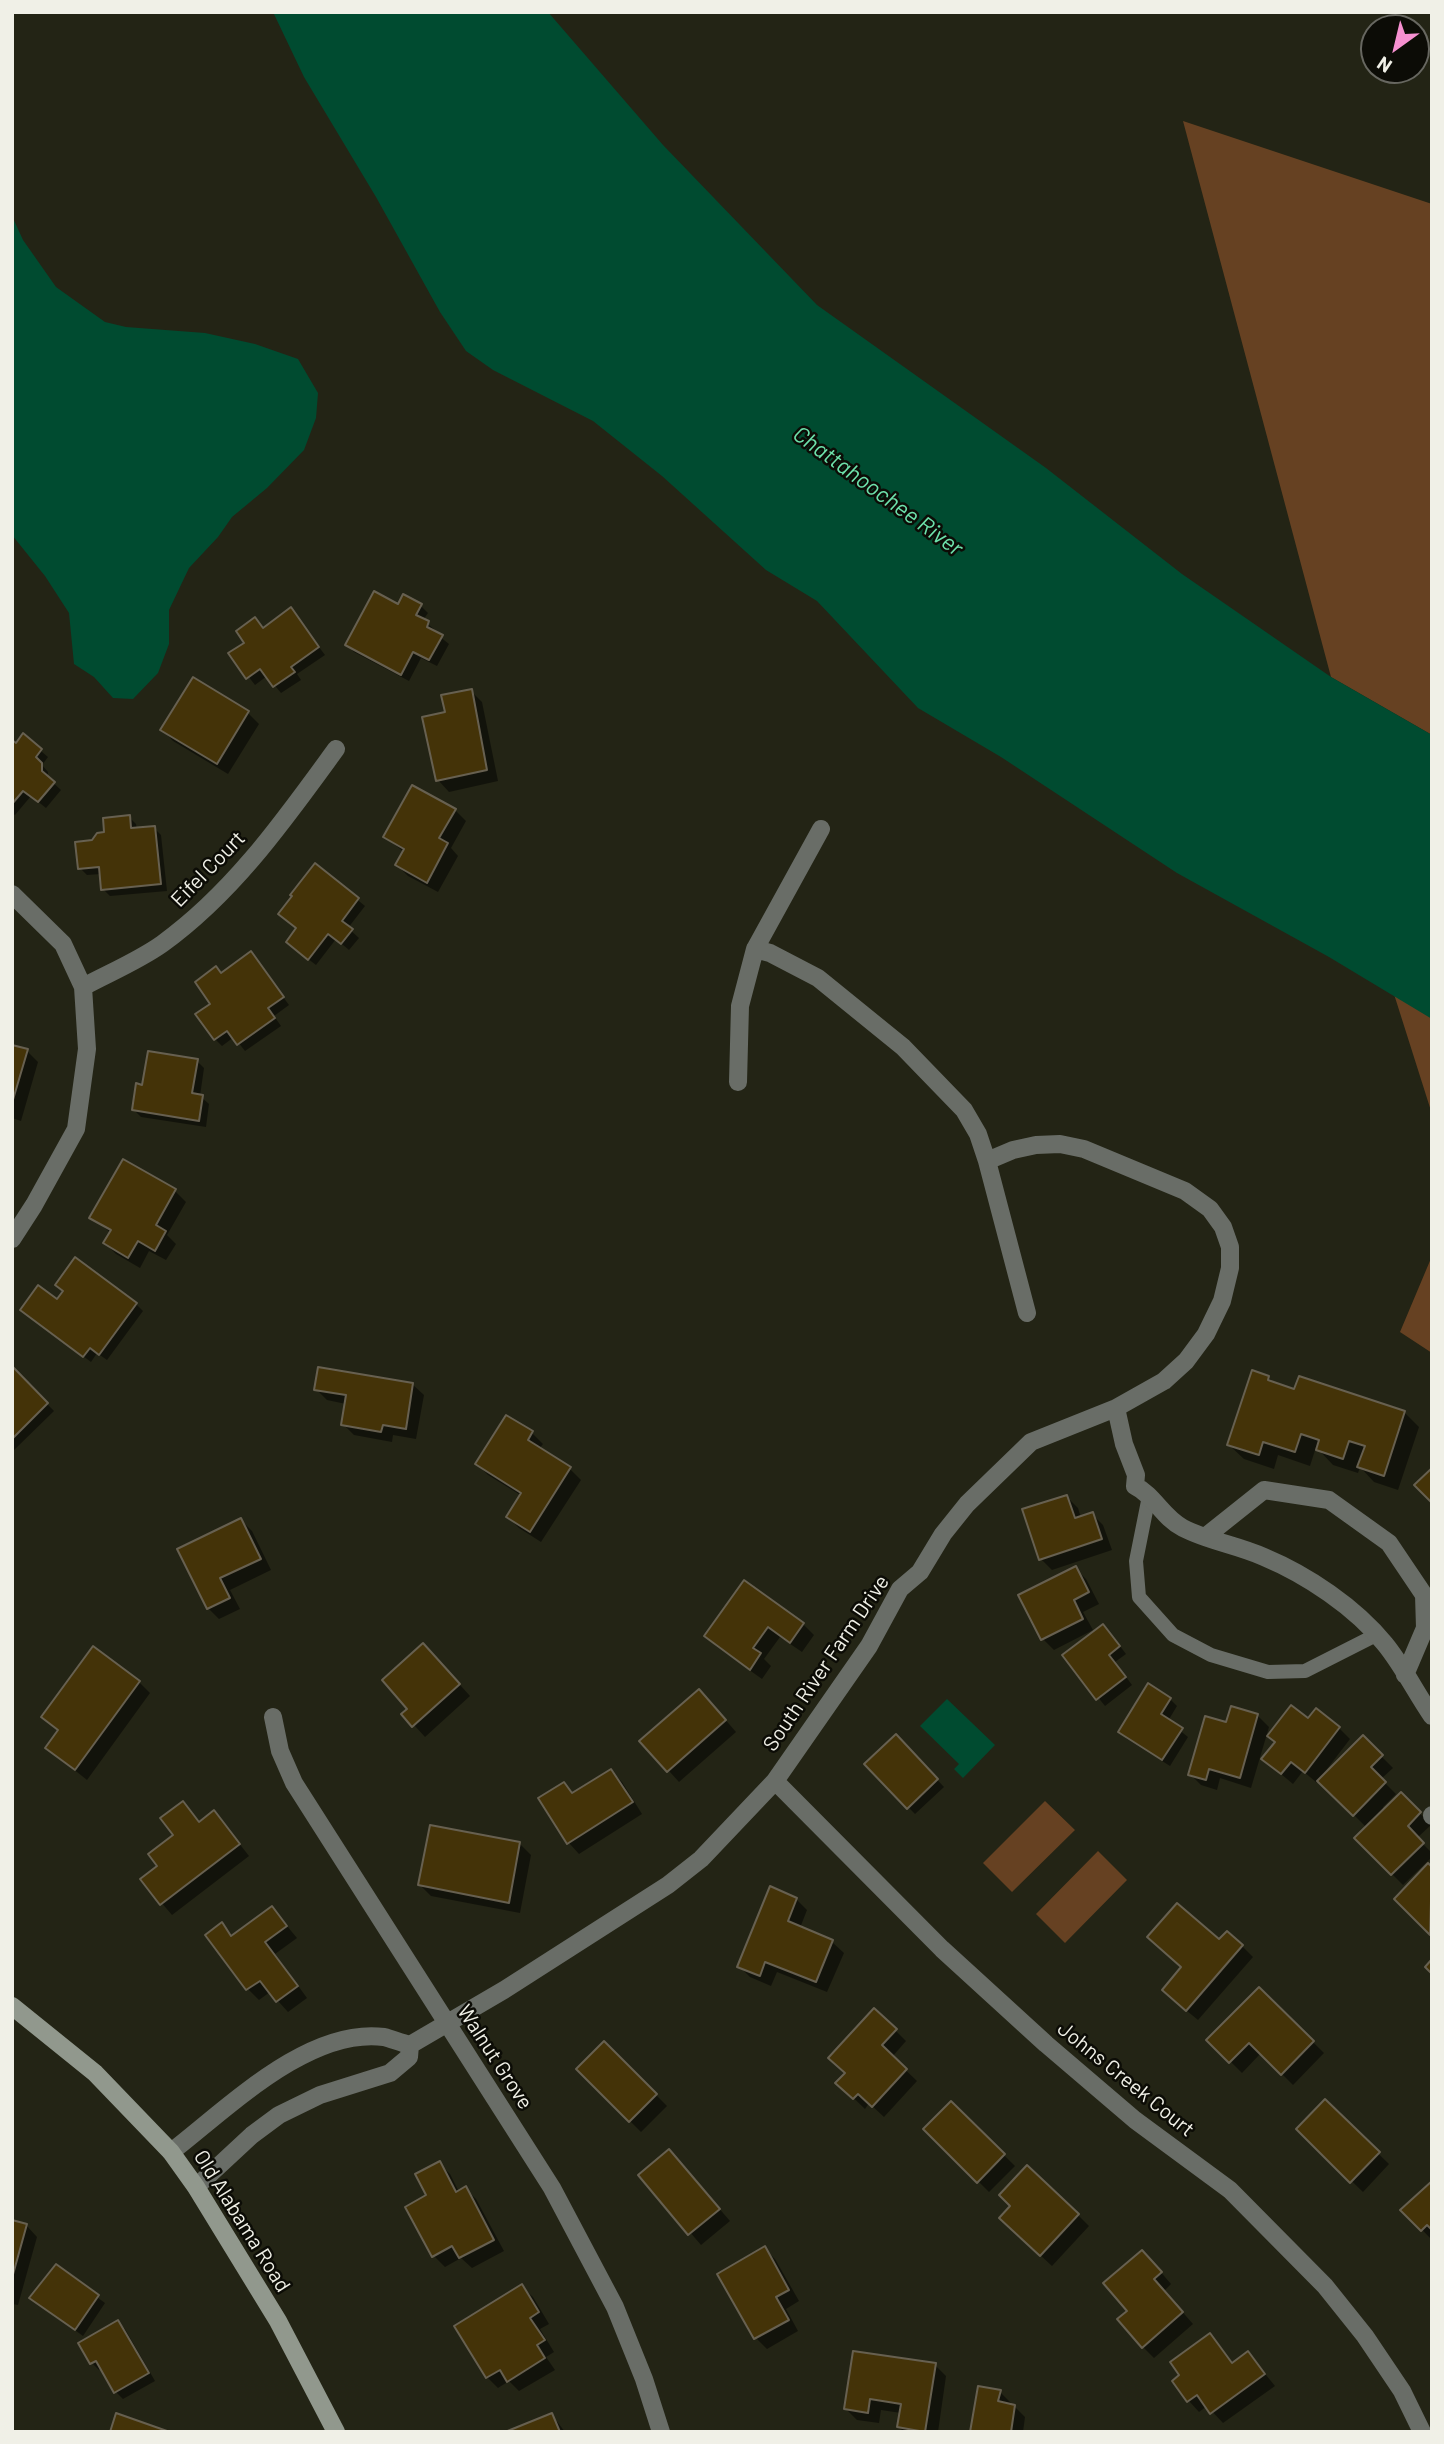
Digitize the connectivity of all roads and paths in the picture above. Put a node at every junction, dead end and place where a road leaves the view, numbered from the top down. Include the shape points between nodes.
1 (336, 749) dead end
2 (821, 829) dead end
3 (12, 894) edge
4 (755, 949) junction
5 (83, 988) junction
6 (738, 1082) dead end
7 (987, 1161) junction
8 (12, 1238) edge
9 (1027, 1313) dead end
10 (1116, 1408) junction
11 (1149, 1496) junction
12 (1205, 1537) junction
13 (1376, 1635) junction
14 (1405, 1675) junction
15 (1432, 1716) edge
16 (273, 1717) dead end
17 (775, 1781) junction
18 (12, 2006) edge
19 (446, 2023) junction
20 (410, 2045) junction
21 (171, 2152) junction
22 (197, 2187) junction
23 (336, 2432) edge
24 (661, 2432) edge
25 (1422, 2432) edge

1 - 5 street, Eifel Court via 280,826 214,901 161,945
2 - 4 street
3 - 5 street via 63,944
4 - 6 street via 740,1006
4 - 7 street via 818,978 903,1047 964,1110
5 - 8 street via 87,1049 76,1129
7 - 9 street
7 - 10 street, South River Farm Drive via 1036,1145 1084,1149 1185,1191 1210,1209 1223,1227 1230,1247 1230,1268 1222,1301 1206,1334 1164,1381
10 - 11 street via 1136,1475 1135,1486
10 - 17 street, South River Farm Drive via 1031,1442 967,1504 920,1572 900,1589 869,1646
11 - 12 street via 1176,1524
11 - 13 lane via 1136,1562 1139,1597 1173,1635 1211,1655 1268,1672 1306,1671
12 - 13 street via 1263,1556 1299,1574 1333,1595
12 - 14 street via 1264,1490 1329,1500 1389,1543 1424,1595 1425,1628
13 - 14 street
14 - 15 street
16 - 19 street, Walnut Grove via 280,1751 294,1783
17 - 19 street, South River Farm Drive via 701,1859 668,1885
17 - 25 street, Johns Creek Court via 942,1948 1046,2044 1240,2200 1325,2286 1365,2336 1402,2390
18 - 21 main road, Old Alabama Road via 95,2073
19 - 20 street, South River Farm Drive
19 - 24 street, Walnut Grove via 552,2188 615,2307
20 - 21 street via 385,2037 364,2037 304,2053
20 - 22 street, South River Farm Drive via 409,2057 390,2073 320,2095 279,2115
21 - 22 main road, Old Alabama Road
22 - 23 main road, Old Alabama Road via 278,2321

